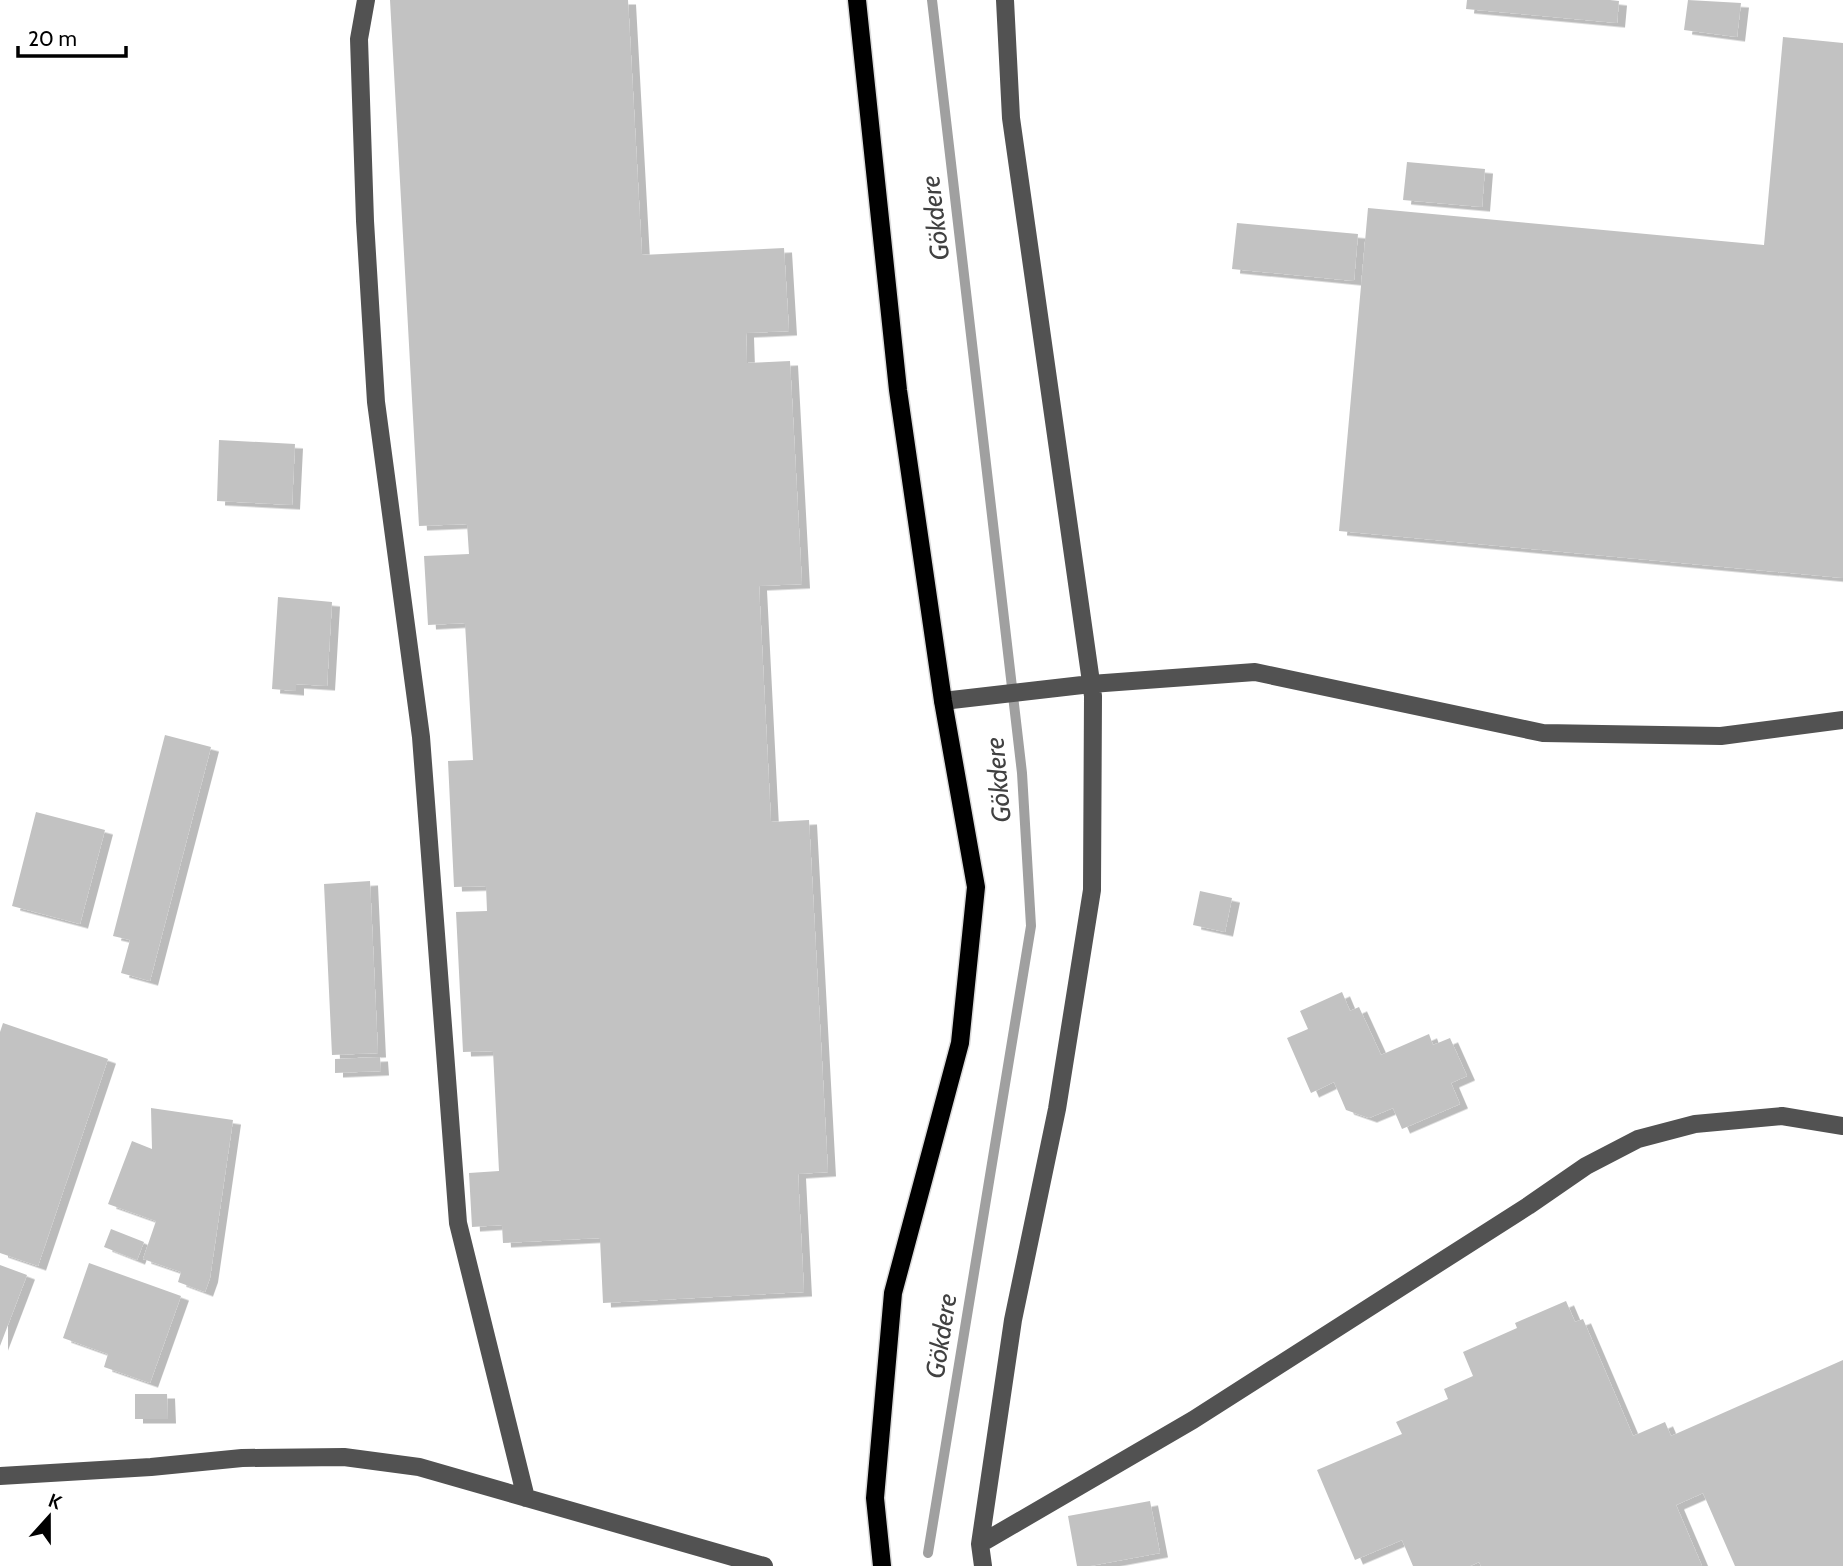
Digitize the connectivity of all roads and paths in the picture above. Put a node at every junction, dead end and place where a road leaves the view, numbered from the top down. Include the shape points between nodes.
1 (366, 0) edge
2 (858, 0) edge
3 (1005, 0) edge
4 (1091, 684) junction
5 (943, 701) junction
6 (1843, 720) edge
7 (1843, 1126) edge
8 (0, 1476) edge
9 (526, 1498) junction
10 (980, 1544) junction
11 (764, 1566) edge
12 (882, 1566) edge
13 (984, 1566) edge

1 - 9 street via 359,39 376,402 421,737 458,1223
2 - 5 main road via 898,390
3 - 4 street via 1012,118
4 - 5 street
4 - 6 street via 1255,673 1543,733 1721,736
4 - 10 street via 1092,890 1057,1109 1013,1320
5 - 12 main road via 976,887 960,1043 894,1293 875,1498
7 - 10 street via 1783,1116 1695,1124 1638,1139 1586,1166 1193,1420
8 - 9 street via 242,1458 344,1457 419,1467
9 - 11 street
10 - 13 street

